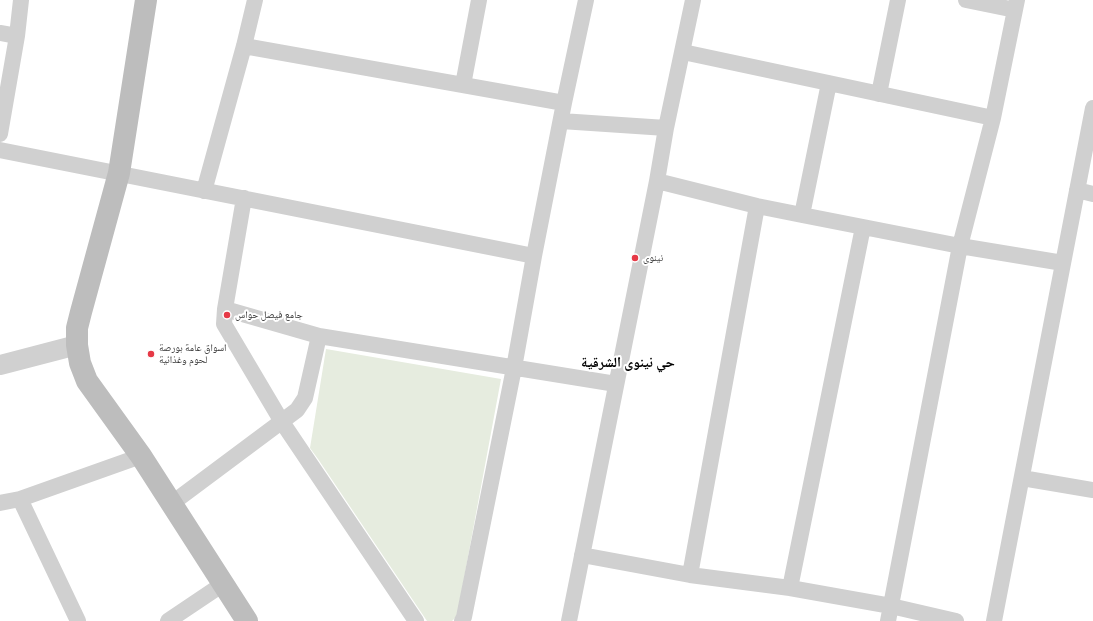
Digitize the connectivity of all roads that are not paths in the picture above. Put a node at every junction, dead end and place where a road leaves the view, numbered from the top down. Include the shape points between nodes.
1 (22, 0) edge
2 (146, 0) edge
3 (255, 0) edge
4 (480, 0) edge
5 (586, 0) edge
6 (693, 0) edge
7 (898, 0) edge
8 (966, 0) edge
9 (1016, 5) edge
10 (0, 33) edge
11 (17, 36) junction
12 (244, 46) junction
13 (682, 52) junction
14 (829, 83) junction
15 (463, 85) junction
16 (879, 94) junction
17 (564, 103) junction
18 (1093, 108) edge
19 (993, 118) junction
20 (561, 121) junction
21 (666, 128) junction
22 (0, 134) edge
23 (0, 150) edge
24 (118, 173) junction
25 (657, 181) junction
26 (1077, 190) junction
27 (204, 191) junction
28 (1093, 194) edge
29 (244, 198) junction
30 (757, 206) junction
31 (802, 215) junction
32 (863, 227) junction
33 (960, 246) junction
34 (534, 256) junction
35 (1063, 262) junction
36 (225, 309) junction
37 (319, 336) junction
38 (77, 346) junction
39 (0, 366) edge
40 (514, 368) junction
41 (616, 384) junction
42 (282, 422) junction
43 (141, 456) junction
44 (1022, 478) junction
45 (1093, 490) edge
46 (20, 498) junction
47 (0, 503) edge
48 (171, 504) junction
49 (582, 555) junction
50 (690, 575) junction
51 (223, 584) junction
52 (790, 588) junction
53 (889, 613) edge
54 (78, 621) edge
55 (168, 621) edge
56 (247, 621) edge
57 (416, 621) edge
58 (462, 621) edge
59 (569, 621) edge
60 (956, 621) edge
61 (994, 621) edge

1 - 11 street
2 - 24 main road
3 - 12 street
4 - 15 street
5 - 17 street
6 - 13 street
7 - 16 street
8 - 9 street
9 - 19 street
10 - 11 street
11 - 22 street
12 - 15 street
12 - 27 street
13 - 14 street
13 - 21 street
14 - 16 street
14 - 31 street
15 - 17 street
16 - 19 street
17 - 20 street
18 - 26 street
19 - 33 street
20 - 21 street
20 - 34 street
21 - 25 street
23 - 24 street
24 - 27 street
24 - 38 main road via 77,328
25 - 30 street
25 - 41 street
26 - 28 street
26 - 35 street
27 - 29 street
29 - 34 street
29 - 36 street
30 - 31 street
30 - 50 street
31 - 32 street
32 - 33 street
32 - 52 street
33 - 35 street
33 - 53 street
34 - 40 street
35 - 44 street
36 - 37 street
36 - 42 street via 224,324
37 - 40 street
37 - 42 street via 305,398 297,410
38 - 39 street
38 - 43 main road via 87,381
40 - 41 street
40 - 58 street
41 - 49 street
42 - 48 street
42 - 57 street
43 - 46 street
43 - 48 main road
44 - 45 street
44 - 61 street
46 - 47 street
46 - 54 street
48 - 51 main road
49 - 50 street
49 - 59 street
50 - 52 street
51 - 55 street
51 - 56 main road
52 - 53 street
53 - 60 street

